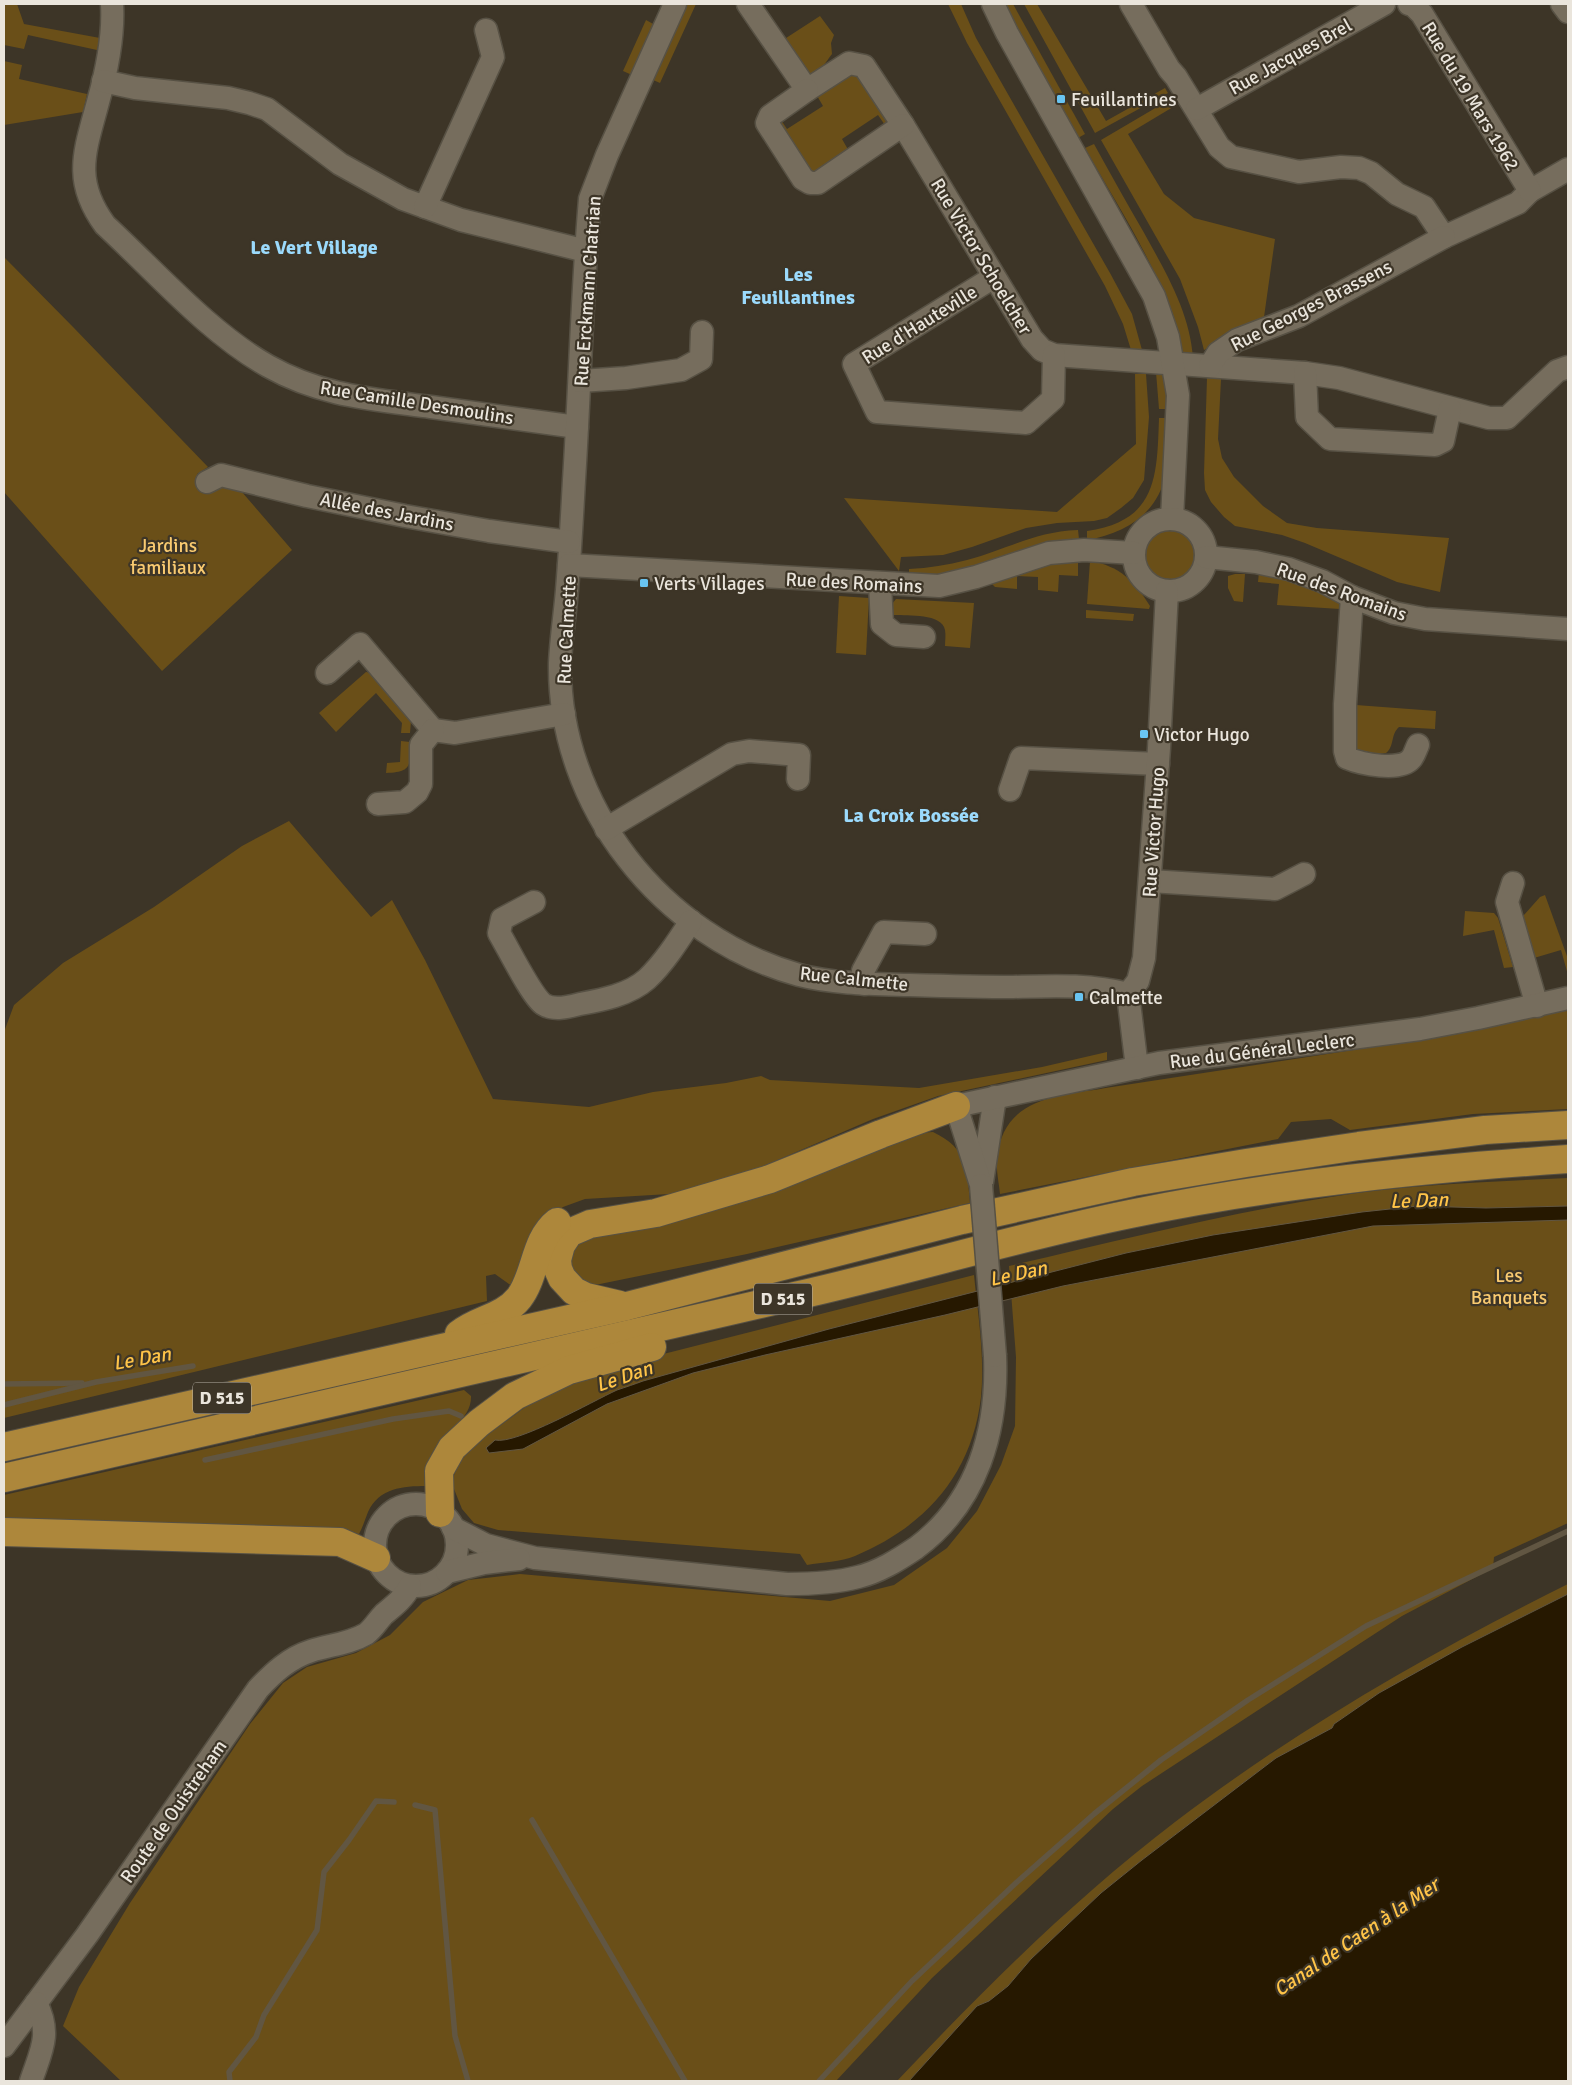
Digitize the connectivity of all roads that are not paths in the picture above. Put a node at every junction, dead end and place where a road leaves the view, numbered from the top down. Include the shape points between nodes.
1 (112, 4) edge
2 (675, 4) edge
3 (748, 4) edge
4 (993, 4) edge
5 (1131, 4) edge
6 (1384, 4) edge
7 (1409, 4) edge
8 (1562, 4) edge
9 (1568, 12) edge
10 (486, 30) dead end
11 (103, 81) junction
12 (807, 90) junction
13 (1196, 109) junction
14 (903, 125) junction
15 (1568, 169) edge
16 (1530, 191) junction
17 (425, 207) junction
18 (1444, 237) junction
19 (586, 251) junction
20 (994, 277) junction
21 (702, 332) dead end
22 (1054, 355) junction
23 (1173, 363) junction
24 (1210, 366) junction
25 (1568, 366) edge
26 (1305, 372) junction
27 (580, 381) junction
28 (1450, 409) junction
29 (577, 427) junction
30 (207, 482) dead end
31 (1172, 519) junction
32 (569, 542) junction
33 (1134, 553) junction
34 (1206, 557) junction
35 (569, 565) junction
36 (880, 584) junction
37 (1167, 591) junction
38 (1352, 597) junction
39 (1568, 629) edge
40 (924, 637) dead end
41 (327, 673) dead end
42 (564, 714) junction
43 (433, 730) junction
44 (1418, 745) dead end
45 (1158, 764) junction
46 (798, 779) dead end
47 (1010, 790) dead end
48 (378, 804) dead end
49 (606, 828) junction
50 (1304, 874) dead end
51 (1150, 881) junction
52 (1513, 883) dead end
53 (534, 902) dead end
54 (691, 921) junction
55 (925, 934) dead end
56 (864, 984) junction
57 (1128, 994) junction
58 (1568, 998) edge
59 (1537, 1006) junction
60 (1138, 1068) junction
61 (995, 1097) junction
62 (956, 1106) junction
63 (1568, 1125) edge
64 (1568, 1159) edge
65 (981, 1185) junction
66 (689, 1203) junction
67 (821, 1290) junction
68 (627, 1306) junction
69 (441, 1349) junction
70 (4, 1446) edge
71 (4, 1478) edge
72 (447, 1520) junction
73 (4, 1532) edge
74 (535, 1558) junction
75 (381, 1566) junction
76 (447, 1572) junction
77 (410, 1586) junction
78 (377, 1620) junction
79 (36, 2003) junction
80 (4, 2046) edge
81 (31, 2081) edge

1 - 11 street, Rue Camille Desmoulins via 113,22
2 - 19 street, Rue Erckmann Chatrian via 590,199
3 - 12 street
4 - 23 street via 1154,296 1168,336
5 - 13 street
6 - 13 street, Rue Jacques Brel
7 - 16 street, Rue du 19 Mars 1962 via 1422,14
8 - 9 street
10 - 17 street via 493,57
11 - 17 street via 135,88 228,98 267,110 340,164 402,199
11 - 29 street, Rue Camille Desmoulins via 83,162 94,210 105,226 229,340 267,366 323,390
12 - 14 street, Rue Victor Schoelcher via 849,63 864,66
12 - 14 street, Rue Victor Schoelcher via 770,116 767,123 802,179 810,184 818,183
13 - 18 street via 1219,147 1232,157 1299,172 1359,168 1424,207
14 - 20 street, Rue Victor Schoelcher
15 - 16 street, Rue Georges Brassens
16 - 18 street, Rue Georges Brassens via 1518,203
17 - 19 street via 460,220
18 - 24 street, Rue Georges Brassens via 1299,316 1237,340 1218,353
19 - 27 street, Rue Erckmann Chatrian
20 - 22 street, Rue Victor Schoelcher via 1032,339 1042,350
20 - 22 street, Rue d'Hauteville via 854,364 877,412 1026,423 1053,398
21 - 27 street via 701,359 681,370
22 - 23 street
23 - 24 street
23 - 31 street via 1178,395
24 - 26 street
25 - 28 street via 1557,371 1507,418 1489,418
26 - 28 street via 1339,378
26 - 28 street via 1307,417 1330,439 1435,446 1443,441
27 - 29 street, Rue Erckmann Chatrian
29 - 32 street, Rue Erckmann Chatrian
30 - 32 street, Allée des Jardins via 221,475 405,516
31 - 33 street via 1158,521 1145,528 1137,539
31 - 34 street via 1194,528 1203,541
32 - 35 street, Rue Erckmann Chatrian
33 - 36 street, Rue des Romains via 1084,550 1049,553 939,586
33 - 37 street via 1136,567 1143,579
34 - 37 street via 1194,582
34 - 38 street, Rue des Romains via 1289,569
35 - 36 street, Rue des Romains
35 - 42 street, Rue Calmette via 560,664
36 - 40 street via 882,624 896,635
37 - 45 street, Rue Victor Hugo
38 - 39 street, Rue des Romains via 1394,613 1425,619
38 - 44 street via 1345,704 1347,758 1358,763 1398,766 1411,760
41 - 43 street via 360,644
42 - 43 street via 455,733
42 - 49 street, Rue Calmette via 571,751 582,781
43 - 48 street via 422,745 421,784 417,792 405,802
45 - 47 street via 1021,758
45 - 51 street, Rue Victor Hugo
46 - 49 street via 799,755 749,751 732,754
49 - 54 street, Rue Calmette via 644,880
50 - 51 street via 1275,889
51 - 57 street, Rue Victor Hugo via 1144,958 1138,981
52 - 59 street via 1507,902
53 - 54 street via 502,919 499,933 540,1001 552,1008 597,1001 635,987 647,979
54 - 56 street, Rue Calmette via 731,948 773,967 803,976
55 - 56 street via 884,932 863,971
56 - 57 street, Rue Calmette via 1083,986
57 - 60 street
58 - 59 street, Rue du Général Leclerc
59 - 60 street, Rue du Général Leclerc via 1420,1029
60 - 61 street, Rue du Général Leclerc
61 - 62 street, Rue du Général Leclerc
61 - 65 street
62 - 65 street
62 - 66 highway via 770,1179
63 - 68 highway, D 515 via 1485,1130 1359,1146 1133,1182 962,1220
64 - 67 highway, D 515 via 1356,1179 1141,1212
65 - 74 street, bridge via 995,1356 992,1423 973,1482 957,1507 936,1530 882,1569 827,1583 786,1584
66 - 68 highway via 656,1213 579,1227 564,1238 558,1252 558,1269 574,1291 586,1297
66 - 69 highway via 615,1204 574,1211 553,1226 541,1245 526,1289 516,1301 500,1314 465,1329
67 - 71 highway, D 515
67 - 72 highway via 697,1334 569,1370 515,1396 452,1448 439,1471
68 - 69 highway, D 515
69 - 70 highway, D 515
72 - 74 street via 486,1546
72 - 75 street via 424,1505 408,1505 389,1514 375,1538
72 - 76 street via 456,1549
73 - 75 highway via 340,1542
74 - 76 street via 484,1563
75 - 77 street via 397,1582
75 - 78 street
76 - 77 street via 434,1582
77 - 78 street, Route de Ouistreham via 404,1596
78 - 79 street, Route de Ouistreham via 368,1633 298,1656 272,1674 258,1689
79 - 80 street, Route de Ouistreham
79 - 81 street via 46,2029

